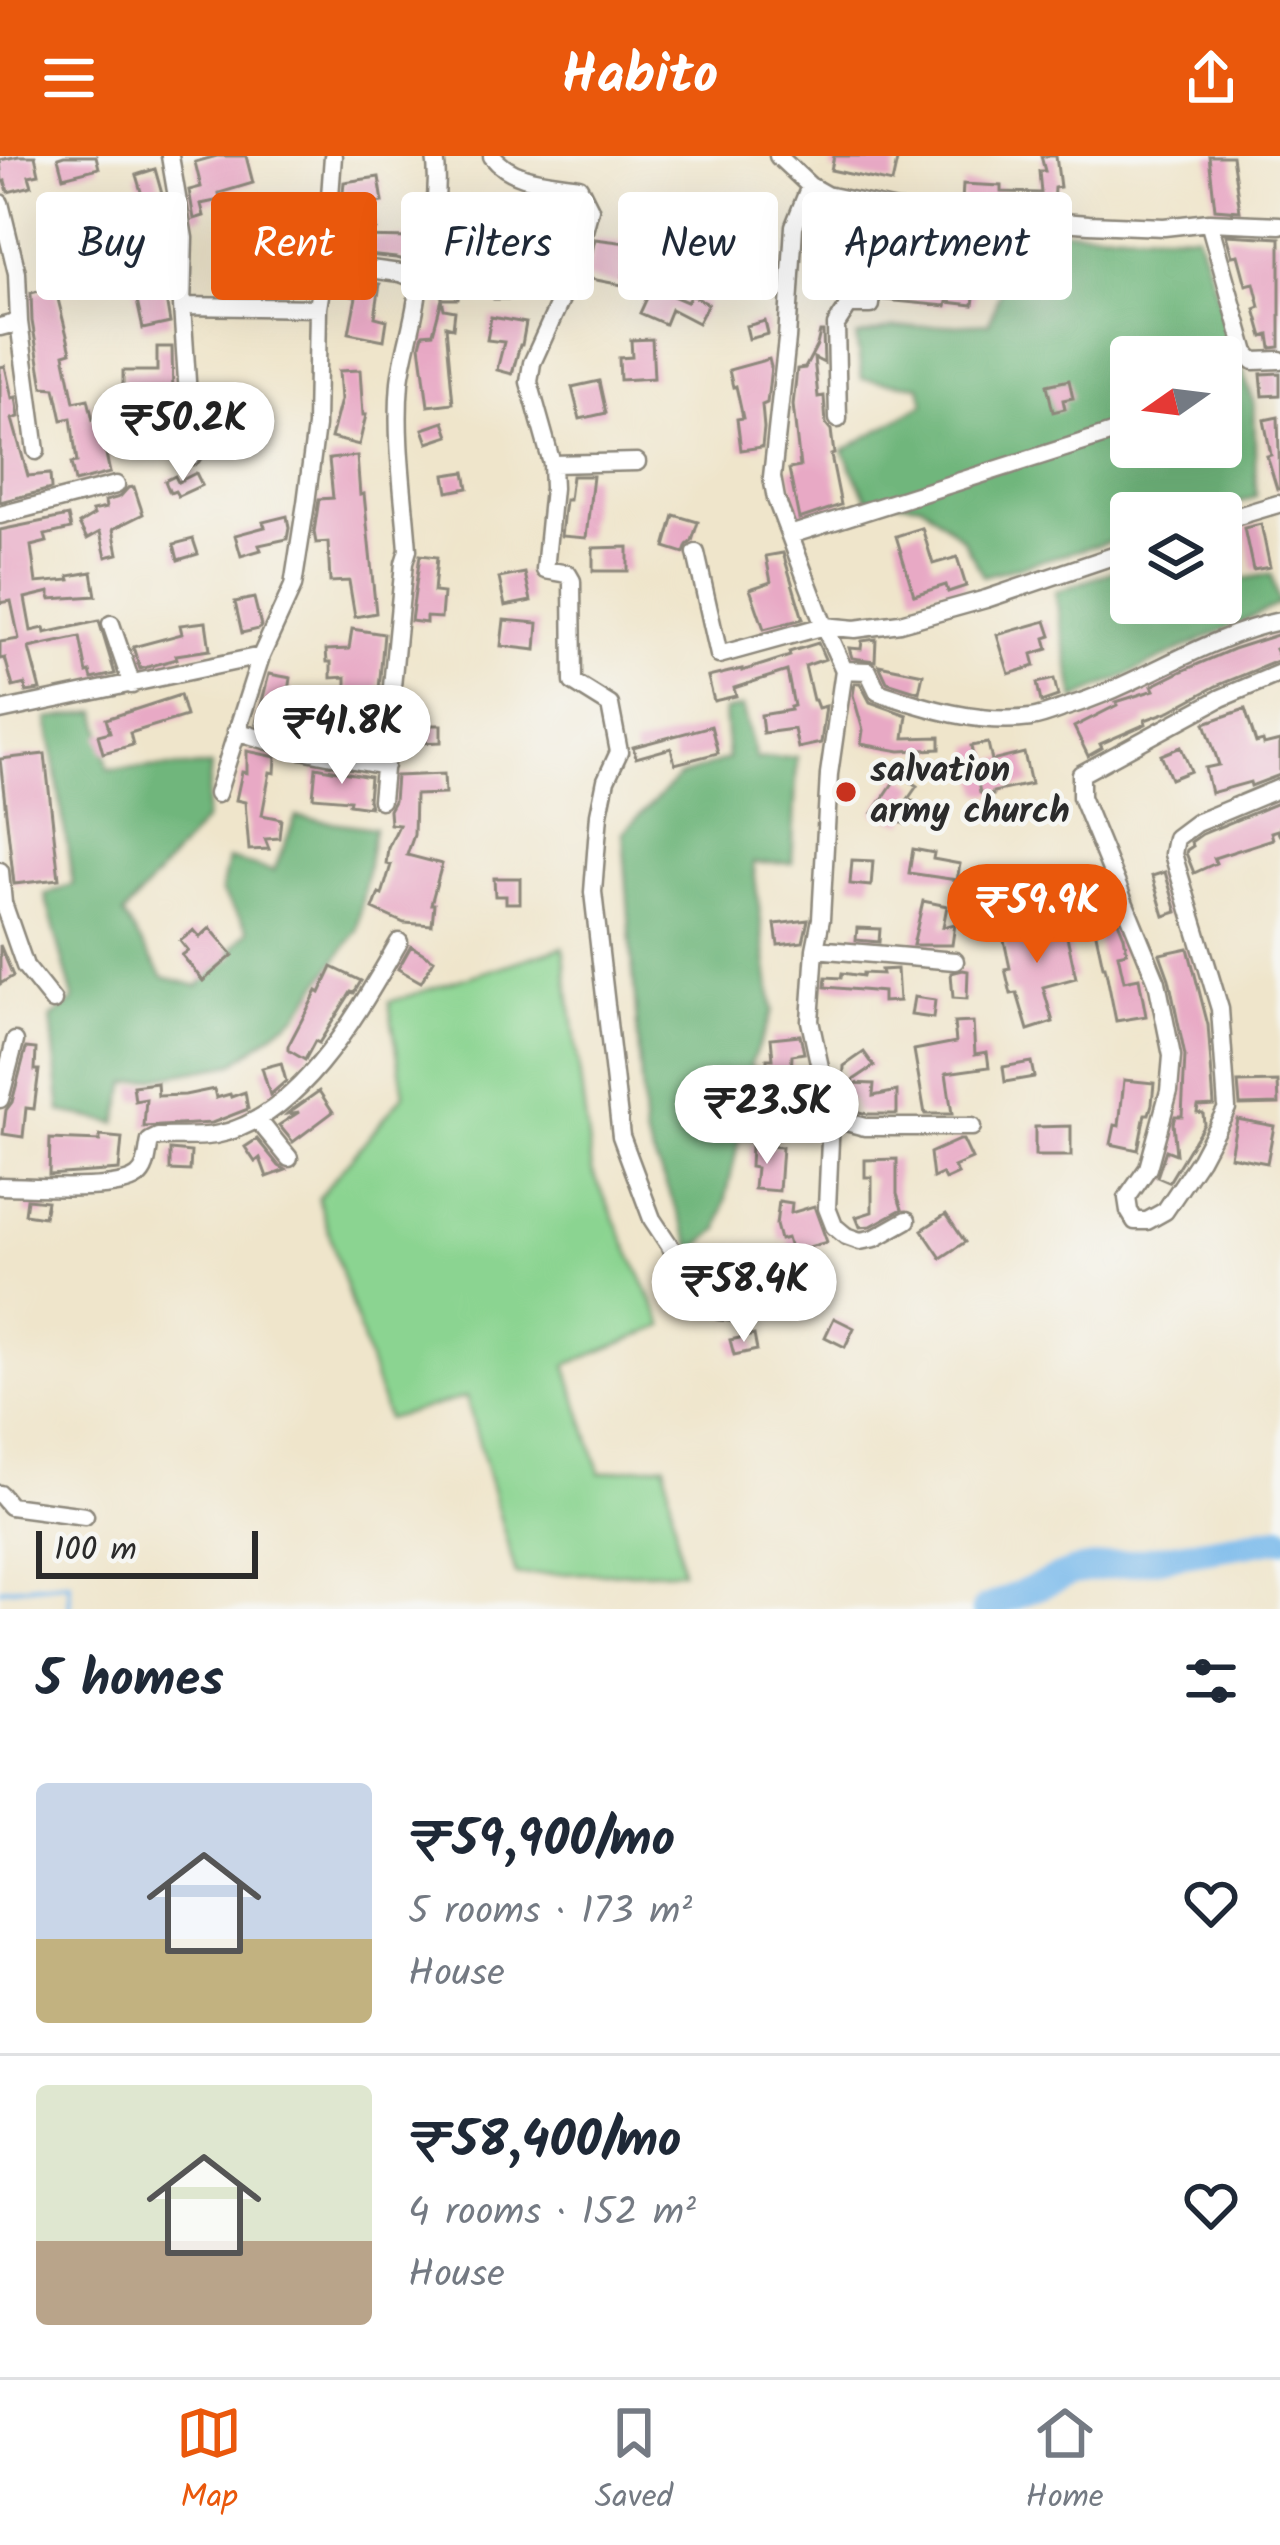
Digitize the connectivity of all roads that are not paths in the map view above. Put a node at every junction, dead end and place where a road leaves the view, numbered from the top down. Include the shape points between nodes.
1 (170, 156) edge
2 (332, 156) edge
3 (435, 156) edge
4 (492, 156) edge
5 (778, 156) edge
6 (811, 186) junction
7 (176, 192) edge
8 (330, 192) edge
9 (436, 192) edge
10 (0, 202) edge
11 (1209, 222) junction
12 (1280, 224) edge
13 (182, 300) edge
14 (319, 300) edge
15 (417, 300) edge
16 (871, 304) dead end
17 (182, 306) junction
18 (318, 308) junction
19 (20, 322) junction
20 (0, 326) edge
21 (1280, 360) edge
22 (838, 418) dead end
23 (1110, 434) edge
24 (36, 451) dead end
25 (192, 456) dead end
26 (637, 462) dead end
27 (552, 464) junction
28 (116, 485) dead end
29 (1278, 504) edge
30 (0, 514) edge
31 (1242, 515) edge
32 (790, 535) junction
33 (696, 554) dead end
34 (1110, 557) edge
35 (1280, 621) edge
36 (111, 624) dead end
37 (824, 626) junction
38 (260, 656) junction
39 (844, 670) junction
40 (1280, 673) edge
41 (132, 685) junction
42 (0, 711) edge
43 (236, 731) junction
44 (385, 766) junction
45 (1280, 788) edge
46 (218, 794) dead end
47 (381, 800) dead end
48 (0, 872) edge
49 (399, 942) dead end
50 (815, 949) junction
51 (955, 961) dead end
52 (52, 1001) dead end
53 (15, 1041) dead end
54 (0, 1099) edge
55 (831, 1118) junction
56 (258, 1120) junction
57 (972, 1127) dead end
58 (289, 1158) dead end
59 (0, 1186) edge
60 (907, 1220) dead end
61 (815, 1299) dead end
62 (0, 1494) edge
63 (85, 1516) dead end

1 - 7 street
2 - 8 street
3 - 9 street
4 - 27 street via 506,171 579,187 590,209 572,275 532,362
5 - 6 street
6 - 11 street via 896,210 1164,227
6 - 32 street via 794,226 772,477
10 - 19 street
11 - 12 street
11 - 21 street via 1246,353 1254,361
13 - 17 street
14 - 18 street
15 - 44 street via 400,379 408,550
16 - 22 street via 849,305 836,325
17 - 18 street
17 - 25 street
18 - 38 street via 316,426 303,524 292,586
19 - 20 street
19 - 24 street
23 - 32 street
26 - 27 street
27 - 61 street via 544,570 572,581 571,675 610,705 619,752 599,814 593,892 621,1136 652,1220 720,1311
28 - 30 street
29 - 31 street
32 - 37 street
33 - 37 street via 719,655
34 - 37 street via 901,622
35 - 39 street via 1031,718 940,713 878,692 868,671
36 - 41 street
37 - 39 street
38 - 41 street
38 - 43 street
39 - 50 street
40 - 45 street via 1081,774 1081,797 1156,982 1172,1056 1148,1168 1126,1198 1135,1221 1169,1206 1227,1108 1220,1009 1173,854 1176,838
41 - 42 street
43 - 44 street
43 - 46 street
44 - 47 street
48 - 52 street via 20,954
49 - 56 street via 316,1065
50 - 51 street
50 - 55 street via 810,1021
53 - 54 street
55 - 57 street via 866,1127
55 - 60 street via 827,1208 834,1226 860,1241
56 - 58 street
56 - 59 street via 212,1136 158,1137 137,1177 120,1183
62 - 63 street via 10,1506

